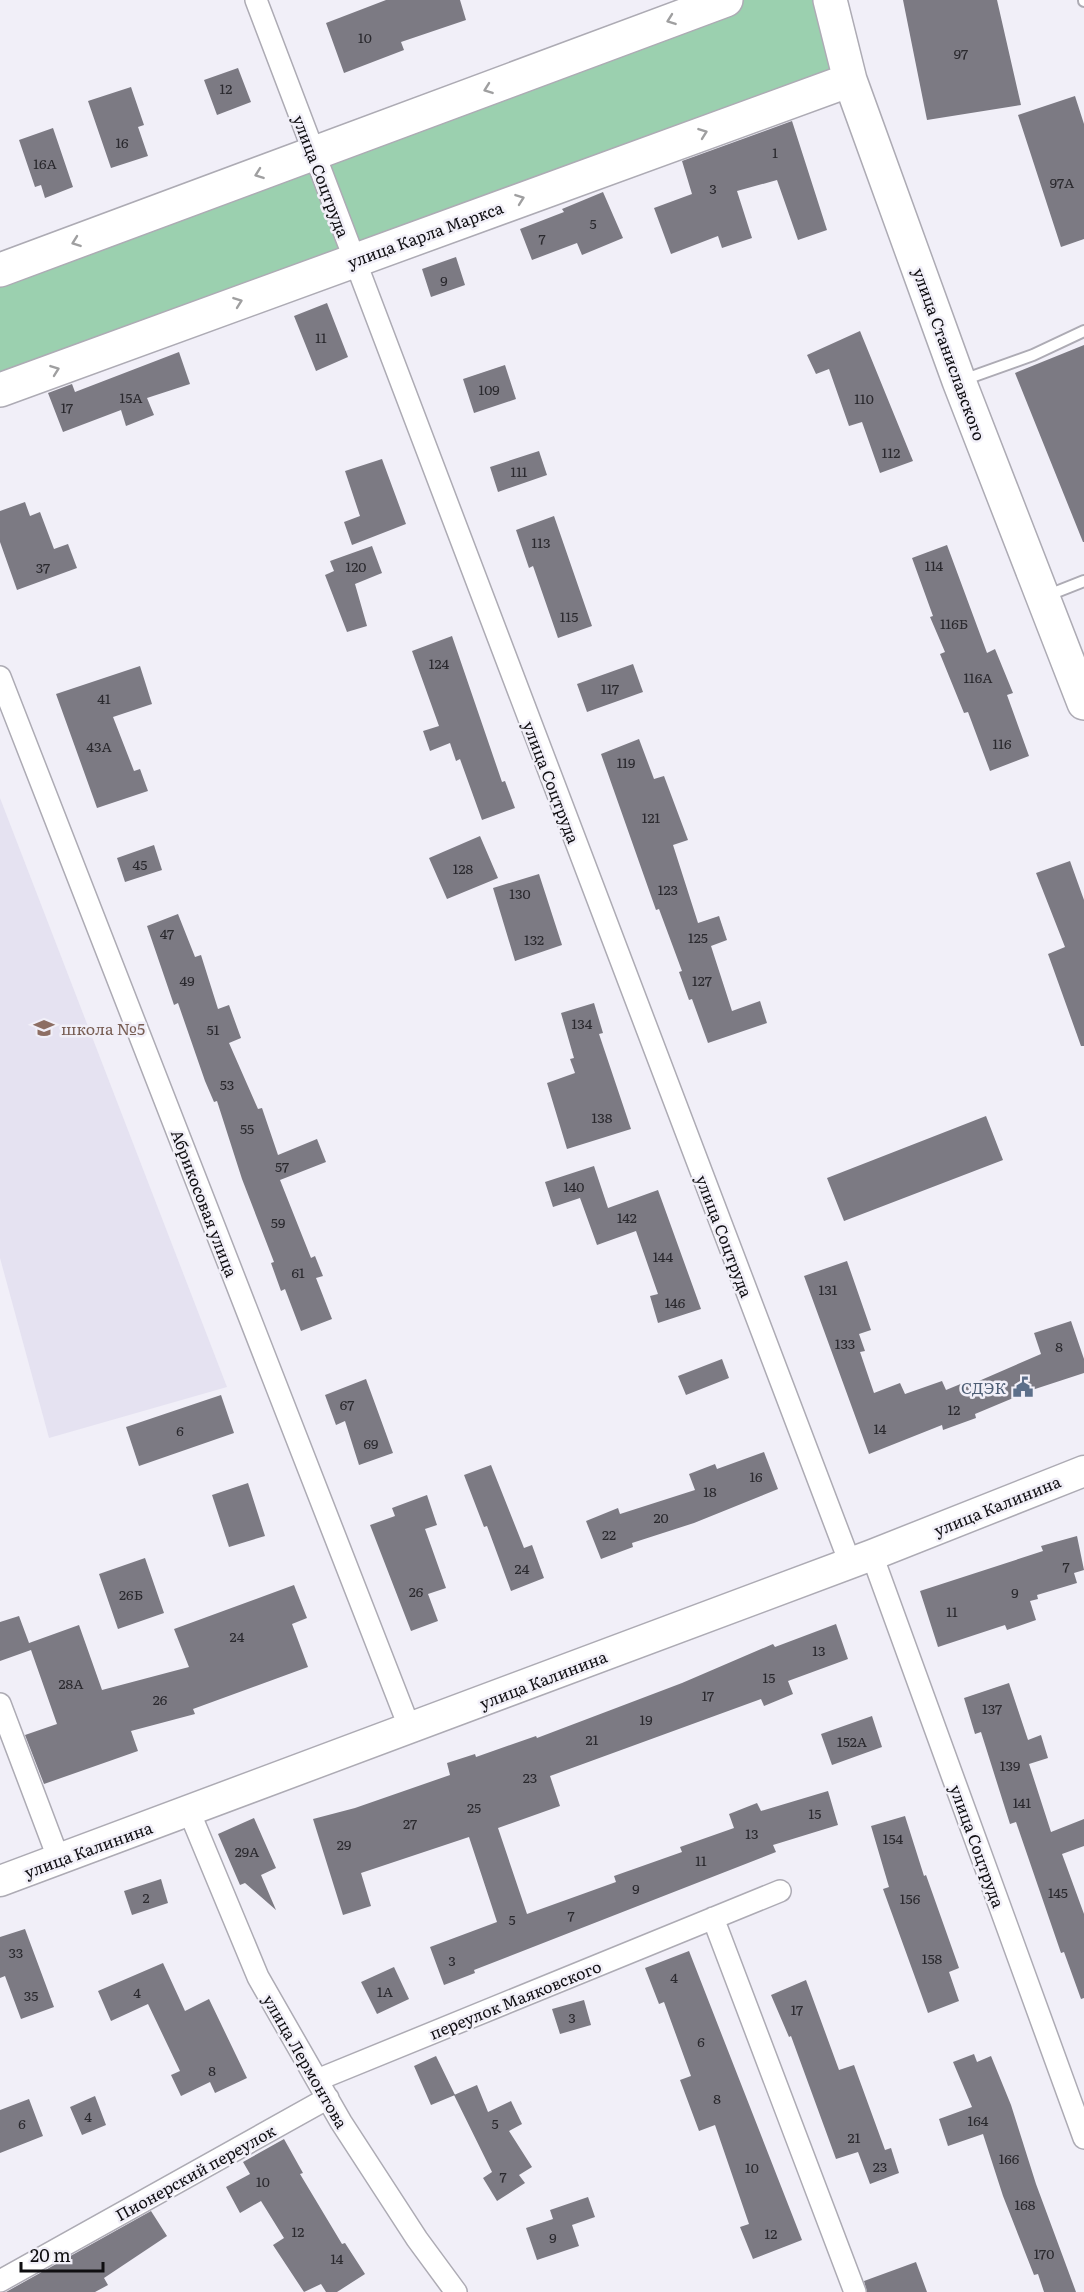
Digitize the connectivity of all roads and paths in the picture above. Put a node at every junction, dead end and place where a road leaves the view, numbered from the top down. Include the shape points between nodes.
1 (256, 0) edge
2 (726, 0) edge
3 (830, 0) edge
4 (850, 80) junction
5 (313, 154) junction
6 (354, 259) junction
7 (0, 270) edge
8 (1084, 331) edge
9 (959, 381) junction
10 (0, 390) edge
11 (1084, 581) edge
12 (1043, 597) junction
13 (0, 677) edge
14 (1084, 703) edge
15 (1084, 1471) edge
16 (861, 1559) junction
17 (0, 1704) edge
18 (410, 1728) junction
19 (189, 1811) junction
20 (58, 1860) junction
21 (0, 1881) edge
22 (780, 1891) dead end
23 (713, 1918) junction
24 (322, 2089) junction
25 (1084, 2138) edge
26 (0, 2281) edge
27 (456, 2292) edge
28 (855, 2292) edge

1 - 5 street, улица Соцтруда
2 -> 5 main road
3 - 4 main road, улица Станиславского
6 -> 4 main road, улица Карла Маркса
4 - 9 main road, улица Станиславского
5 - 6 street, улица Соцтруда
5 -> 7 main road
10 -> 6 main road, улица Карла Маркса
6 - 16 street, улица Соцтруда
8 - 9 lane via 1033,355
9 - 12 main road, улица Станиславского
11 - 12 lane
12 - 14 main road, улица Станиславского
13 - 18 street, Абрикосовая улица
15 - 16 main road, улица Калинина
16 - 18 main road, улица Калинина
16 - 25 street, улица Соцтруда
17 - 20 street
18 - 19 main road, улица Калинина
19 - 20 main road, улица Калинина
19 - 24 street, улица Лермонтова via 258,1977
20 - 21 main road, улица Калинина
22 - 23 street, переулок Маяковского
23 - 24 street, переулок Маяковского
23 - 28 street
24 - 26 street, Пионерский переулок
24 - 27 street, улица Лермонтова via 417,2239

